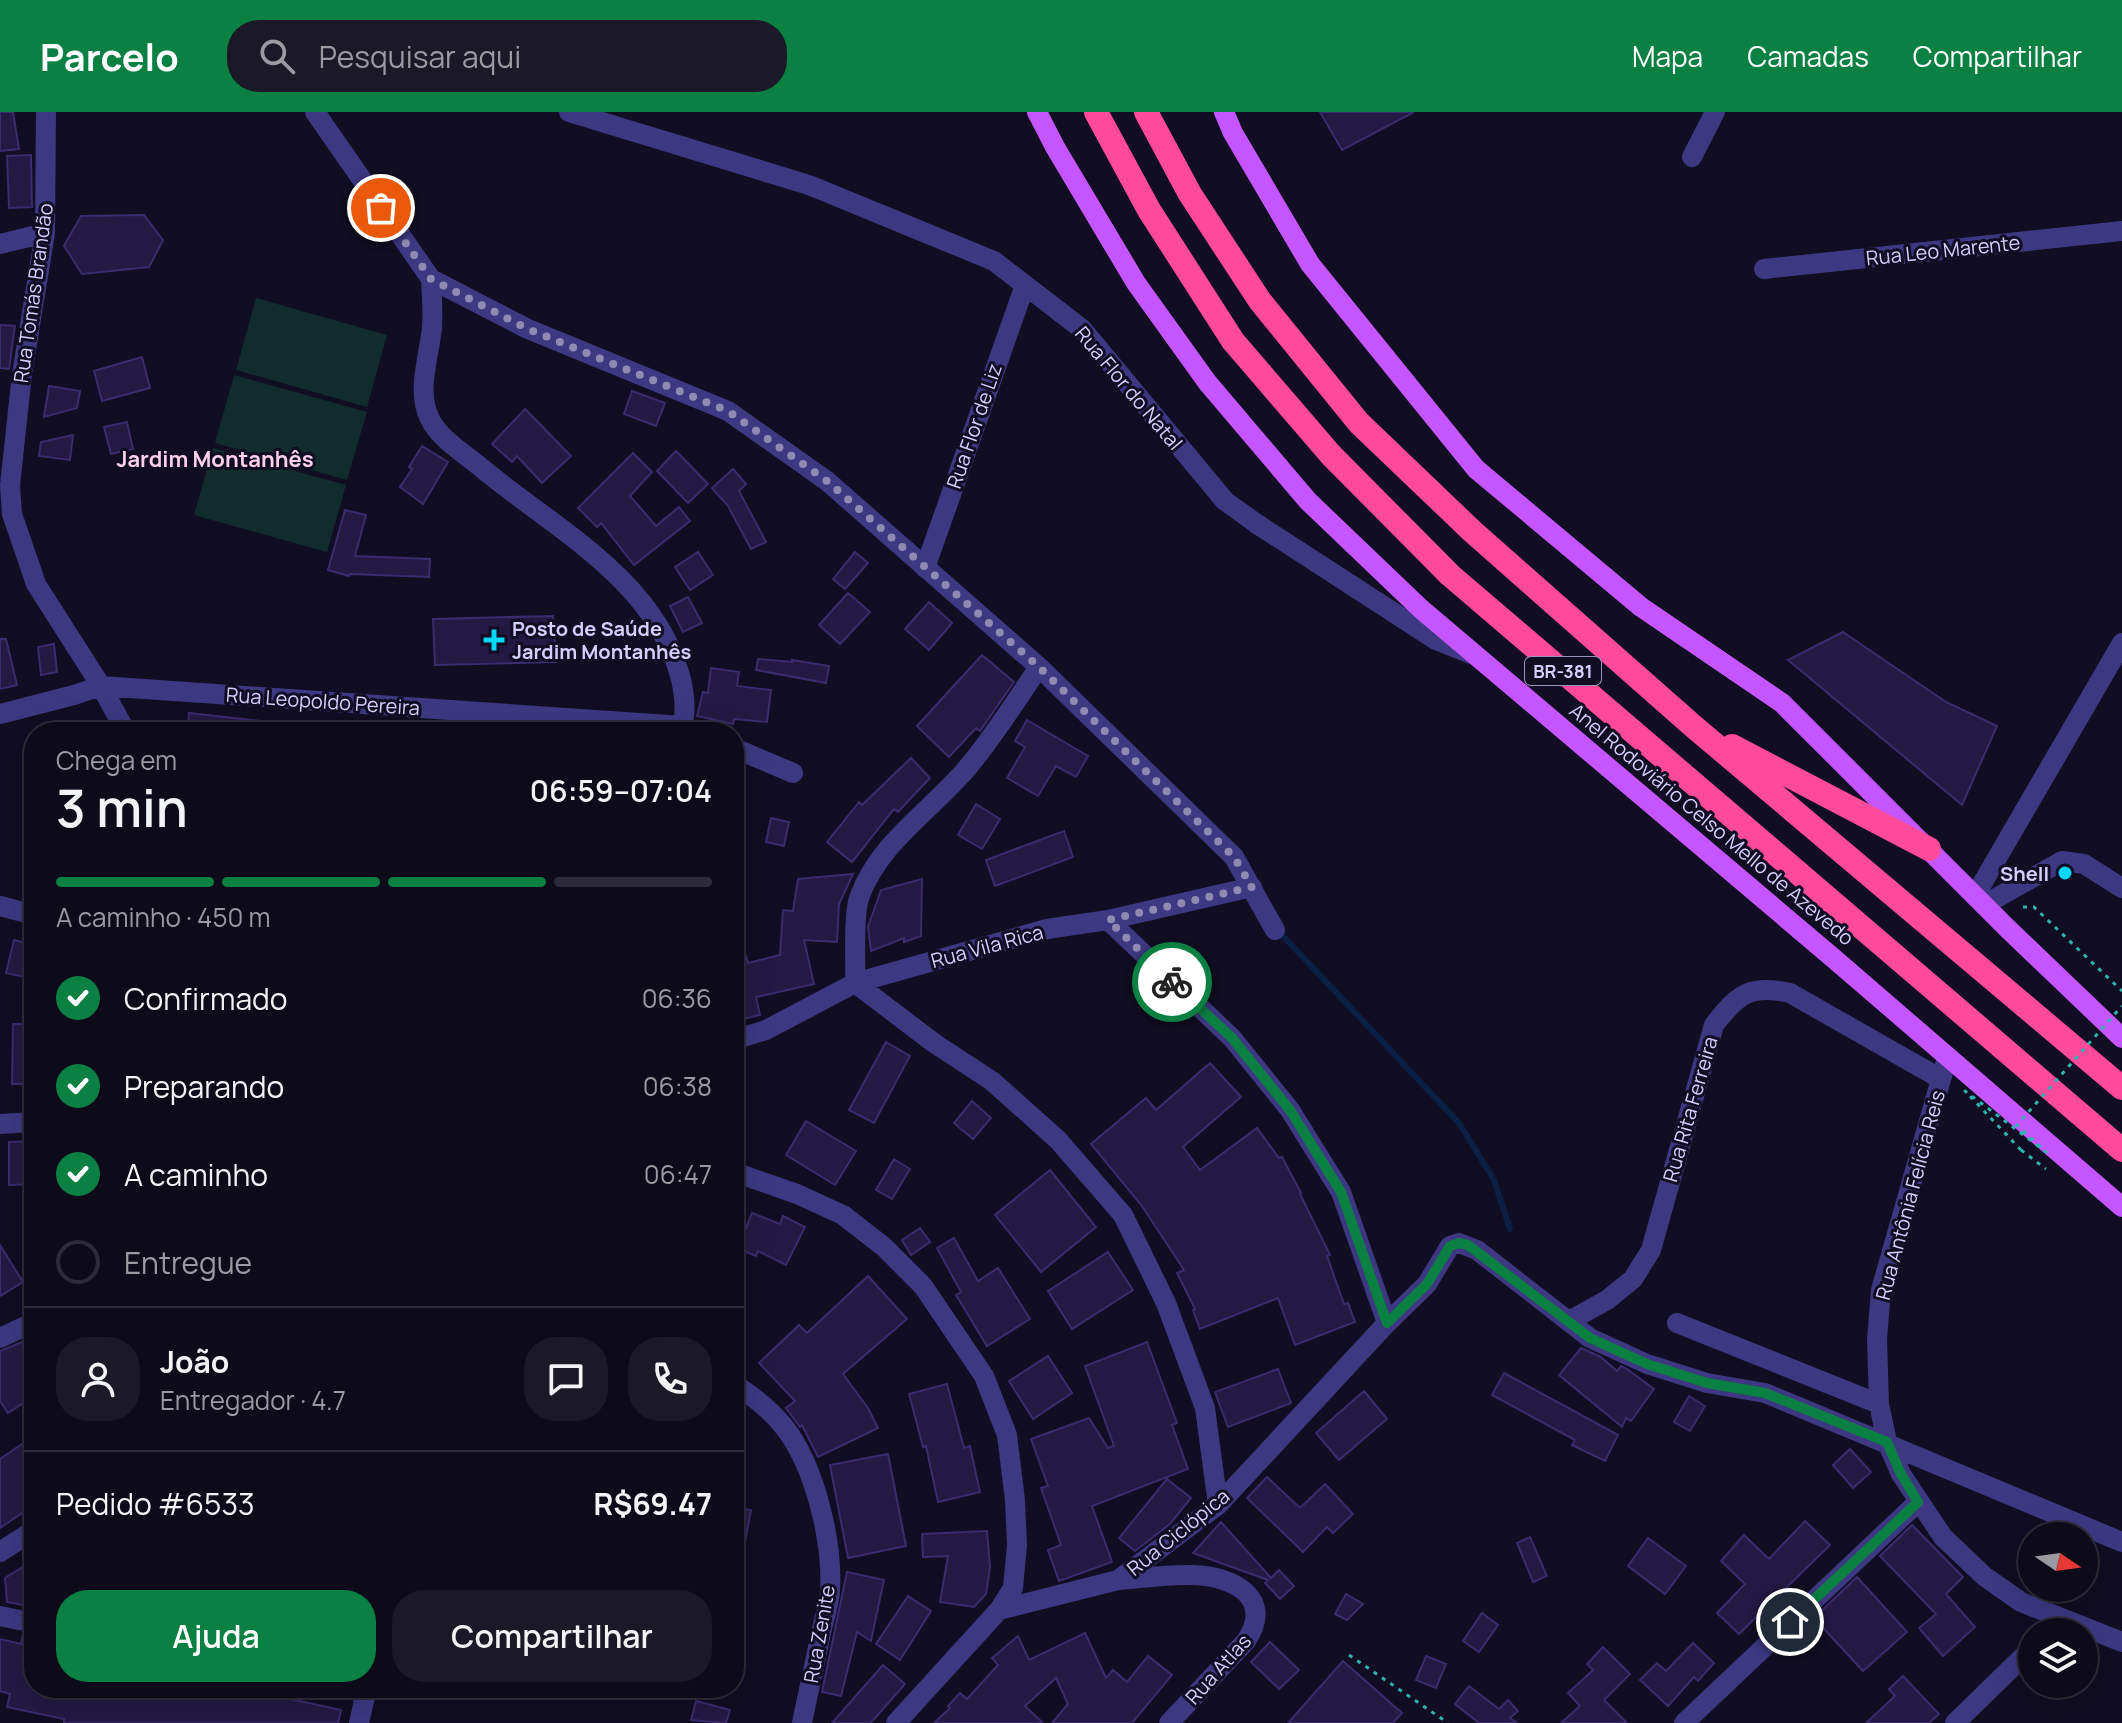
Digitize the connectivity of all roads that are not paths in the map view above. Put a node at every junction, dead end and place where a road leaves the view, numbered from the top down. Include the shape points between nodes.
1 (46, 112) edge
2 (315, 112) edge
3 (569, 112) edge
4 (1037, 112) edge
5 (1096, 112) edge
6 (1146, 112) edge
7 (1224, 112) edge
8 (1715, 112) edge
9 (1692, 157) dead end
10 (2122, 231) edge
11 (45, 233) junction
12 (0, 244) edge
13 (1764, 269) dead end
14 (431, 279) junction
15 (1025, 285) junction
16 (5, 487) edge
17 (925, 568) junction
18 (2122, 643) edge
19 (1477, 656) junction
20 (1039, 667) junction
21 (101, 686) junction
22 (0, 714) edge
23 (121, 722) edge
24 (580, 722) edge
25 (686, 722) edge
26 (1693, 726) junction
27 (744, 752) edge
28 (793, 773) dead end
29 (1929, 849) junction
30 (1252, 887) junction
31 (2122, 888) edge
32 (1980, 900) junction
33 (0, 906) edge
34 (24, 912) edge
35 (1108, 920) junction
36 (1275, 930) dead end
37 (855, 983) junction
38 (744, 1037) edge
39 (2122, 1038) edge
40 (1947, 1058) junction
41 (1941, 1079) junction
42 (2122, 1088) edge
43 (24, 1123) edge
44 (0, 1124) edge
45 (2122, 1150) edge
46 (744, 1175) edge
47 (2122, 1207) edge
48 (1569, 1321) junction
49 (1387, 1323) junction
50 (1677, 1323) dead end
51 (24, 1327) edge
52 (0, 1338) edge
53 (744, 1390) edge
54 (1879, 1404) junction
55 (1887, 1442) junction
56 (1918, 1502) junction
57 (1218, 1505) junction
58 (24, 1536) edge
59 (2122, 1542) edge
60 (0, 1552) edge
61 (1118, 1580) junction
62 (999, 1610) junction
63 (0, 1616) edge
64 (2044, 1618) edge
65 (24, 1621) edge
66 (2098, 1636) edge
67 (2122, 1642) edge
68 (2018, 1662) edge
69 (365, 1698) edge
70 (359, 1723) edge
71 (802, 1723) edge
72 (896, 1723) edge
73 (1169, 1723) edge
74 (1684, 1723) edge
75 (1955, 1723) edge

1 - 11 street, Rua Tomás Brandão
2 - 14 street
3 - 15 street, Rua Flor do Natal via 809,185 994,261
4 - 19 main road, Anel Rodoviário Celso Mello de Azevedo via 1136,283 1215,392 1308,501
5 - 45 highway, Anel Rodoviário Celso Mello de Azevedo / BR-381 via 1149,210 1233,341 1331,455 1450,575
6 - 26 highway, BR-381 via 1190,194 1260,301 1359,423 1472,531
7 - 29 main road via 1310,264 1476,469 1641,607 1782,703
8 - 9 street
10 - 13 street, Rua Leo Marente
11 - 12 street
11 - 16 street, Rua Tomás Brandão
14 - 17 street via 528,329 728,411 827,481
14 - 25 street via 425,388 430,420 629,588 675,657
15 - 17 street, Rua Flor de Liz
15 - 19 street, Rua Flor do Natal via 1082,329 1225,501 1436,640
16 - 21 street, Rua Tomás Brandão via 36,584
17 - 20 street
18 - 32 street
19 - 40 main road, Anel Rodoviário Celso Mello de Azevedo
20 - 30 street via 1234,857
20 - 37 street via 966,769 875,863 858,901
21 - 22 street, Rua Leopoldo Pereira
21 - 23 street, Rua Tomás Brandão
21 - 24 street, Rua Leopoldo Pereira
26 - 29 highway
26 - 42 highway, BR-381
27 - 28 street
29 - 32 main road
30 - 35 street, Rua Vila Rica
30 - 36 street
31 - 32 street via 2084,864 2062,861
32 - 39 main road
33 - 34 street
35 - 37 street, Rua Vila Rica via 1047,929
35 - 49 street via 1232,1038 1290,1110 1341,1192
37 - 38 street, Rua Vila Rica
37 - 57 street via 992,1081 1058,1140 1123,1215 1166,1303 1205,1408
40 - 41 street, Rua Antônia Felícia Reis
40 - 47 main road, Anel Rodoviário Celso Mello de Azevedo
41 - 48 street, Rua Rita Ferreira via 1790,993 1750,990 1714,1025 1651,1250 1633,1279
41 - 54 street, Rua Antônia Felícia Reis via 1881,1290
43 - 44 street
46 - 62 street via 843,1215 884,1247 923,1286 984,1376 1007,1435 1015,1500 1013,1588
48 - 49 street, Rua Ciclópica via 1477,1250 1459,1243 1450,1246 1427,1284
48 - 55 street via 1590,1338 1647,1364 1707,1383 1765,1393
49 - 57 street, Rua Ciclópica
50 - 54 street
51 - 52 street
53 - 71 street, Rua Zenite via 772,1413 798,1450 817,1496 829,1550 830,1592
54 - 55 street, Rua Antônia Felícia Reis
55 - 56 street, Rua Antônia Felícia Reis
55 - 59 street
56 - 64 street, Rua Antônia Felícia Reis via 1943,1537 1984,1576
56 - 74 street
57 - 61 street, Rua Ciclópica
58 - 60 street
61 - 62 street, Rua Ciclópica
61 - 73 street, Rua Atlas via 1195,1575 1250,1595 1258,1611 1246,1641
62 - 72 street
63 - 65 street
66 - 67 street, Rua Antônia Felícia Reis
68 - 75 street
69 - 70 street

